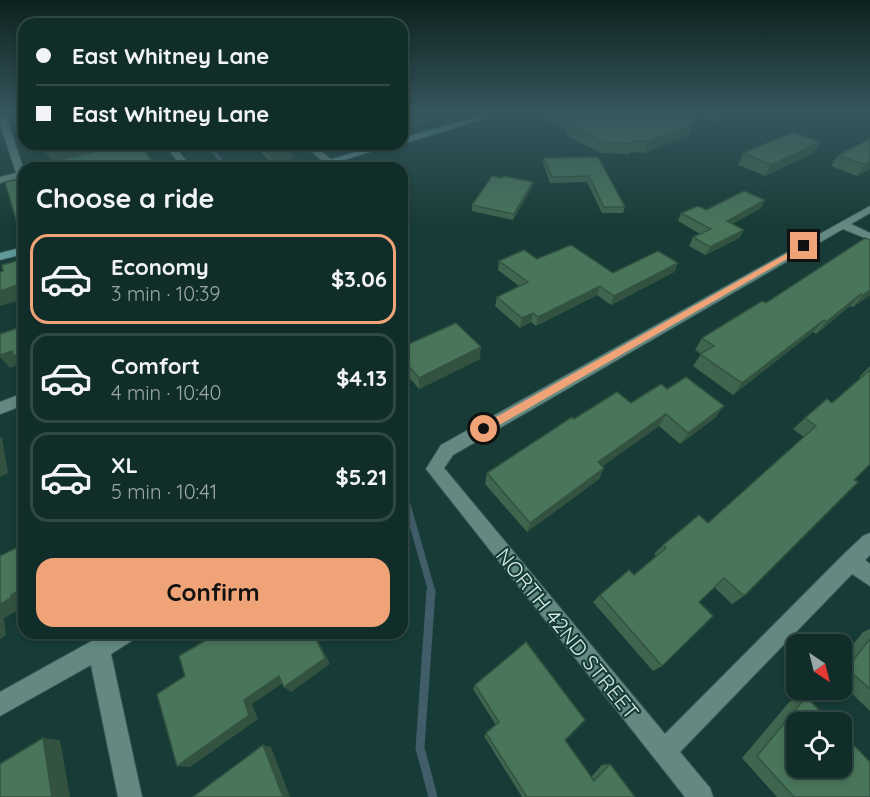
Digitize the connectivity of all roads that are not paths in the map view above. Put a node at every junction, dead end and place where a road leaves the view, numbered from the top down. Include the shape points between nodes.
1 (122, 151) edge
2 (316, 151) edge
3 (367, 151) edge
4 (106, 155) edge
5 (329, 162) joint
6 (18, 176) edge
7 (0, 180) edge
8 (870, 209) edge
9 (842, 224) junction
10 (870, 237) edge
11 (18, 252) edge
12 (0, 257) edge
13 (18, 401) edge
14 (0, 408) edge
15 (870, 542) edge
16 (851, 561) junction
17 (870, 576) edge
18 (116, 639) edge
19 (99, 649) junction
20 (0, 705) edge
21 (664, 752) junction
22 (130, 797) edge
23 (701, 797) edge

1 - 4 street
2 - 5 street
3 - 5 street
6 - 7 street
8 - 9 street
9 - 10 street
9 - 21 street, NORTH 42ND STREET via 447,450 434,469
11 - 12 street
13 - 14 street
15 - 16 street
16 - 17 street
16 - 21 street
18 - 19 street
19 - 20 street
19 - 22 street
21 - 23 street, NORTH 42ND STREET

